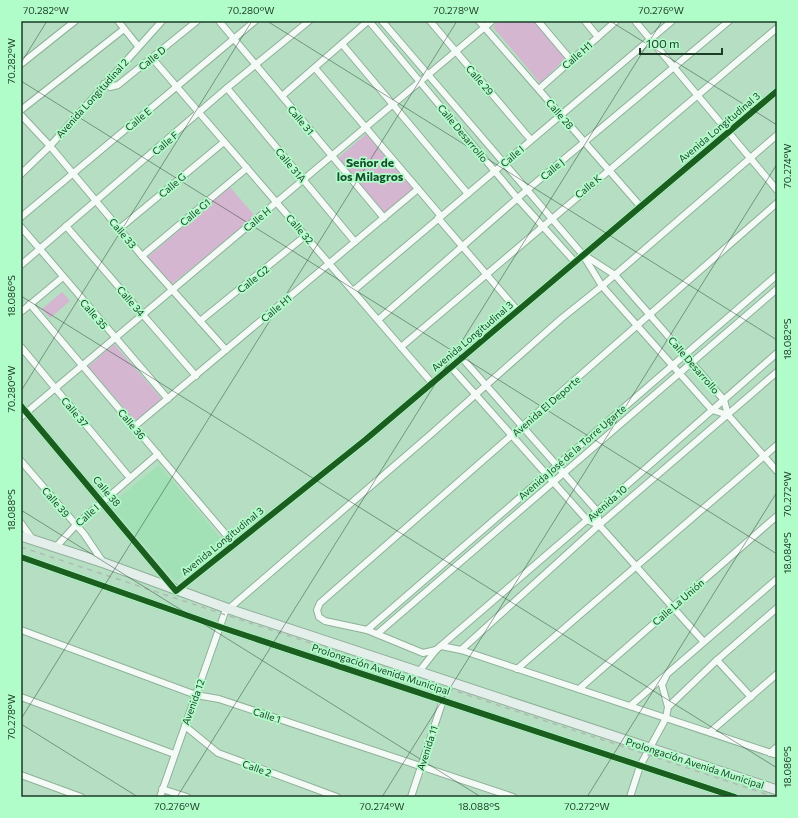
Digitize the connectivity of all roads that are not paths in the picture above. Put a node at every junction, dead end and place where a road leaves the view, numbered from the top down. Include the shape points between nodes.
1 (75, 21) edge
2 (118, 21) edge
3 (162, 21) edge
4 (197, 21) edge
5 (219, 21) edge
6 (255, 21) edge
7 (309, 21) edge
8 (369, 21) edge
9 (382, 21) edge
10 (430, 21) edge
11 (479, 21) edge
12 (492, 21) edge
13 (538, 21) edge
14 (585, 21) edge
15 (616, 21) edge
16 (636, 21) edge
17 (672, 21) edge
18 (729, 21) edge
19 (485, 27) junction
20 (777, 28) edge
21 (124, 29) junction
22 (598, 36) junction
23 (233, 39) junction
24 (651, 39) junction
25 (342, 44) junction
26 (138, 46) junction
27 (456, 52) junction
28 (152, 58) junction
29 (572, 60) junction
30 (21, 64) edge
31 (256, 65) junction
32 (315, 68) junction
33 (673, 68) junction
34 (428, 75) junction
35 (420, 82) junction
36 (104, 84) junction
37 (177, 86) junction
38 (227, 88) junction
39 (539, 89) junction
40 (777, 91) edge
41 (697, 95) junction
42 (282, 96) junction
43 (393, 104) junction
44 (21, 110) edge
45 (200, 113) junction
46 (561, 114) junction
47 (21, 115) edge
48 (366, 128) junction
49 (728, 132) junction
50 (777, 135) edge
51 (531, 140) junction
52 (224, 142) junction
53 (585, 142) junction
54 (50, 146) junction
55 (331, 156) junction
56 (751, 158) junction
57 (504, 163) junction
58 (247, 168) junction
59 (609, 169) junction
60 (494, 171) junction
61 (21, 174) edge
62 (73, 174) junction
63 (303, 180) junction
64 (418, 189) junction
65 (527, 190) junction
66 (777, 190) edge
67 (468, 194) junction
68 (518, 199) junction
69 (96, 200) junction
70 (276, 202) junction
71 (777, 203) edge
72 (641, 207) junction
73 (21, 217) edge
74 (440, 217) junction
75 (384, 218) junction
76 (551, 218) junction
77 (543, 225) junction
78 (66, 226) junction
79 (21, 227) edge
80 (120, 229) junction
81 (305, 236) junction
82 (356, 242) junction
83 (462, 246) junction
84 (40, 249) junction
85 (583, 255) junction
86 (142, 256) junction
87 (575, 262) junction
88 (329, 263) junction
89 (21, 265) edge
90 (486, 274) junction
91 (615, 275) junction
92 (777, 275) edge
93 (63, 277) junction
94 (602, 286) junction
95 (777, 289) edge
96 (172, 290) junction
97 (353, 291) junction
98 (30, 304) junction
99 (517, 310) junction
100 (21, 312) edge
101 (650, 314) junction
102 (143, 315) junction
103 (378, 320) junction
104 (200, 321) junction
105 (637, 326) junction
106 (115, 338) junction
107 (21, 347) edge
108 (401, 347) junction
109 (226, 350) junction
110 (777, 353) edge
111 (684, 354) junction
112 (462, 358) junction
113 (691, 362) junction
114 (672, 365) junction
115 (82, 366) junction
116 (451, 368) junction
117 (777, 372) edge
118 (679, 373) junction
119 (196, 376) junction
120 (432, 383) junction
121 (486, 386) junction
122 (55, 388) junction
123 (475, 396) junction
124 (168, 399) junction
125 (724, 400) junction
126 (21, 406) edge
127 (712, 410) junction
128 (27, 412) junction
129 (728, 415) junction
130 (21, 417) edge
131 (135, 426) junction
132 (522, 427) junction
133 (511, 436) junction
134 (777, 445) edge
135 (158, 454) junction
136 (764, 456) junction
137 (21, 461) edge
138 (557, 466) junction
139 (777, 471) edge
140 (564, 474) junction
141 (546, 475) junction
142 (130, 478) junction
143 (553, 483) junction
144 (102, 501) junction
145 (597, 512) junction
146 (777, 516) edge
147 (587, 520) junction
148 (21, 524) edge
149 (76, 524) junction
150 (599, 525) junction
151 (21, 536) edge
152 (34, 541) junction
153 (234, 544) junction
154 (54, 548) junction
155 (21, 557) edge
156 (104, 563) junction
157 (636, 566) junction
158 (777, 579) edge
159 (176, 591) junction
160 (673, 607) junction
161 (777, 608) edge
162 (229, 609) junction
163 (220, 627) junction
164 (21, 630) edge
165 (367, 630) junction
166 (378, 634) junction
167 (703, 641) junction
168 (439, 648) junction
169 (461, 650) junction
170 (717, 660) junction
171 (517, 669) junction
172 (418, 673) junction
173 (667, 673) junction
174 (777, 674) edge
175 (579, 689) junction
176 (196, 695) junction
177 (21, 696) edge
178 (751, 697) junction
179 (443, 700) junction
180 (630, 706) junction
181 (668, 707) junction
182 (666, 718) junction
183 (184, 726) junction
184 (710, 732) junction
185 (777, 747) edge
186 (650, 748) junction
187 (174, 754) junction
188 (774, 754) edge
189 (421, 766) junction
190 (640, 766) junction
191 (21, 774) edge
192 (162, 789) junction
193 (777, 790) edge
194 (81, 797) edge
195 (160, 797) edge
196 (187, 797) edge
197 (337, 797) edge
198 (411, 797) edge
199 (513, 797) edge
200 (630, 797) edge
201 (735, 797) edge

1 - 30 street
2 - 21 street
3 - 26 street, Avenida Longitudinal 2
4 - 28 street, Calle D
5 - 23 street, Calle 31
6 - 23 street, Calle E
7 - 31 street, Calle F
8 - 25 street
8 - 35 street, Calle Desarrollo
9 - 34 street, Calle Desarrollo
10 - 27 street, Calle 29
11 - 19 street, Calle 28
12 - 19 street, Calle H
13 - 29 street
14 - 22 street
15 - 22 street, Calle H1
16 - 24 street
17 - 24 street, Calle I
18 - 33 street, Calle J
19 - 27 street, Calle H
19 - 39 street, Calle 28
20 - 41 street, Calle K
21 - 26 street
21 - 44 street
22 - 29 street, Calle H1
23 - 31 street, Calle 31
23 - 37 street, Calle E
24 - 33 street
24 - 46 street, Calle I
25 - 32 street
25 - 43 street
26 - 36 street, Avenida Longitudinal 2
27 - 34 street, Calle H
27 - 51 street, Calle 29
28 - 36 street, Calle D via 118,85 110,87
28 - 37 street, Calle 32
29 - 39 street, Calle H1
31 - 38 street, Calle F
31 - 42 street, Calle 31
32 - 42 street
32 - 48 street
33 - 41 street
33 - 53 street, Calle J
34 - 35 street, Calle H
34 - 57 street, Calle Desarrollo
35 - 43 street, Calle H
35 - 60 street, Calle Desarrollo
36 - 54 street, Avenida Longitudinal 2
37 - 45 street, Calle 32
37 - 62 street, Calle E
38 - 45 street, Calle F
38 - 63 street, Calle 31A
39 - 46 street, Calle 28
40 - 49 street, Avenida Longitudinal 3
41 - 49 street
41 - 59 street, Calle K
42 - 55 street, Calle 31
43 - 48 street, Calle H
43 - 67 street
45 - 52 street, Calle 32
45 - 69 street, Calle F
46 - 51 street, Calle I
46 - 53 street, Calle 28
47 - 54 street, Calle 33
48 - 55 street, Calle H
48 - 64 street
49 - 56 street
49 - 72 street, Avenida Longitudinal 3
50 - 56 street
51 - 57 street, Calle I
52 - 58 street, Calle 32
52 - 80 street, Calle G
53 - 59 street, Calle 28
53 - 65 street, Calle J
54 - 61 street, Avenida Longitudinal 2
54 - 62 street, Calle 33
55 - 63 street, Calle H
55 - 75 street, Calle 31
56 - 66 street
56 - 91 street
57 - 60 street, Calle I
57 - 65 street, Calle Desarrollo
58 - 70 street, Calle 32
58 - 86 street, Calle G1
59 - 72 street, Calle 28
59 - 76 street, Calle K
60 - 67 street, Calle I
60 - 68 street, Calle Desarrollo
62 - 69 street, Calle 33
62 - 73 street, Calle E
63 - 70 street, Calle H
63 - 82 street, Calle 31A
64 - 74 street
64 - 75 street, Calle H1
65 - 68 street, Calle J
65 - 76 street, Calle Desarrollo
67 - 74 street, Calle I
68 - 77 street, Calle Desarrollo
68 - 83 street, Calle J
69 - 78 street, Calle F
69 - 80 street, Calle 33
70 - 81 street, Calle 32
70 - 96 street, Calle H
71 - 101 street, Avenida El Deporte
72 - 85 street, Avenida Longitudinal 3
74 - 83 street
74 - 97 street, Calle I
75 - 82 street, Calle H1
76 - 77 street, Calle K
76 - 85 street, Calle Desarrollo
77 - 87 street, Calle Desarrollo
77 - 90 street, Calle K
78 - 84 street, Calle F
78 - 102 street, Calle 34
79 - 84 street, Calle 35
80 - 86 street, Calle 33
81 - 88 street, Calle 32
81 - 104 street, Calle G2
82 - 88 street, Calle H1
83 - 90 street
83 - 103 street, Calle J
84 - 89 street, Calle F
84 - 93 street, Calle 35
85 - 87 street, Avenida Longitudinal 3
85 - 91 street, Calle Desarrollo
85 - 94 street, Calle Desarrollo
86 - 96 street, Calle 33
87 - 99 street, Avenida Longitudinal 3
88 - 97 street, Calle 32
88 - 109 street, Calle H1
90 - 99 street
90 - 108 street, Calle K
91 - 94 street
91 - 101 street, Calle Desarrollo
92 - 111 street, Avenida José de la Torre Ugarte
93 - 98 street
93 - 106 street, Calle 35
94 - 105 street, Calle Desarrollo
94 - 121 street
95 - 113 street, Avenida José de la Torre Ugarte
96 - 102 street, Calle H
96 - 104 street, Calle 33
97 - 103 street, Calle 32
98 - 100 street
98 - 115 street, Calle 36
99 - 112 street, Avenida Longitudinal 3
101 - 105 street, Avenida El Deporte
101 - 111 street, Calle Desarrollo
102 - 106 street, Calle H
102 - 119 street, Calle 34
103 - 108 street, Calle 32
104 - 109 street, Calle 33
105 - 114 street, Calle Desarrollo
105 - 132 street, Avenida El Deporte
106 - 115 street, Calle H
106 - 124 street, Calle 35
107 - 122 street, Calle 37
108 - 120 street, Calle 32
109 - 119 street, Calle H1
110 - 125 street, Avenida 10
111 - 113 street, Calle Desarrollo
111 - 114 street, Avenida José de la Torre Ugarte
112 - 116 street, Avenida Longitudinal 3
112 - 121 street
113 - 118 street, Avenida José de la Torre Ugarte
113 - 125 street, Calle Desarrollo
114 - 118 street, Calle Desarrollo
114 - 138 street, Avenida José de la Torre Ugarte
115 - 122 street, Calle H
115 - 131 street, Calle 36
116 - 120 street, Avenida Longitudinal 3
116 - 123 street
117 - 129 street, Avenida 10
118 - 127 street, Calle Desarrollo
118 - 140 street, Avenida José de la Torre Ugarte
119 - 124 street, Calle H1
120 - 153 street, Avenida Longitudinal 3
121 - 123 street
121 - 132 street
122 - 128 street, Calle H
122 - 142 street, Calle 37
123 - 133 street
123 - 162 street
124 - 131 street, Calle H1
125 - 127 street, Avenida 10
125 - 129 street, Calle Desarrollo
126 - 128 street, Calle 38
127 - 129 street, Calle Desarrollo
127 - 145 street, Avenida 10
128 - 130 street, Calle H
128 - 144 street, Calle 38
129 - 136 street, Calle Desarrollo
129 - 150 street, Avenida 10
131 - 135 street, Calle 36
132 - 133 street, Avenida El Deporte
132 - 138 street
133 - 141 street
133 - 165 street, Avenida El Deporte via 320,603 317,610 319,617 325,621
134 - 136 street
135 - 142 street, Calle I
135 - 153 street, Calle 36
136 - 139 street, Calle Desarrollo
136 - 157 street
137 - 149 street, Calle 39
138 - 140 street
138 - 141 street, Avenida José de la Torre Ugarte
140 - 143 street, Avenida José de la Torre Ugarte
140 - 145 street
141 - 143 street
141 - 165 street, Avenida José de la Torre Ugarte
142 - 144 street, Calle I
143 - 147 street
143 - 166 street, Avenida José de la Torre Ugarte
144 - 149 street, Calle I
144 - 159 street, Calle 38
145 - 147 street, Avenida 10
145 - 150 street
146 - 160 street, Calle La Unión
147 - 150 street
147 - 168 street, Avenida 10
148 - 152 street
149 - 154 street, Calle I
149 - 156 street, Calle 39
150 - 157 street
150 - 169 street, Avenida 10
151 - 152 main road, Prolongación Avenida Municipal
152 - 154 main road, Prolongación Avenida Municipal
153 - 159 street, Avenida Longitudinal 3
154 - 156 main road, Prolongación Avenida Municipal
155 - 163 street, Prolongación Avenida Municipal
156 - 159 main road, Prolongación Avenida Municipal
157 - 160 street
157 - 171 street
158 - 167 street
159 - 162 main road, Prolongación Avenida Municipal
160 - 167 street
160 - 175 street, Calle La Unión
161 - 170 street
162 - 163 street, Avenida 12
162 - 172 main road, Prolongación Avenida Municipal
163 - 176 street, Avenida 12
163 - 179 street, Prolongación Avenida Municipal
164 - 176 street, Calle 1
165 - 166 street
166 - 168 street via 423,652
167 - 173 street
168 - 169 street
168 - 172 street, Avenida 10
169 - 171 street
170 - 178 street
170 - 181 street
171 - 175 street
172 - 186 main road, Prolongación Avenida Municipal
173 - 180 street
173 - 181 street via 662,685
174 - 178 street
175 - 180 street
176 - 183 street, Avenida 12
176 - 189 street, Calle 1 via 219,699
177 - 187 street
178 - 184 street
179 - 189 street, Avenida 11
179 - 190 street, Prolongación Avenida Municipal
180 - 182 street
181 - 182 street
182 - 184 street
182 - 186 street
183 - 187 street, Avenida 12
183 - 197 street, Calle 2 via 218,753
184 - 188 street
185 - 188 street
186 - 190 street
186 - 193 main road, Prolongación Avenida Municipal
187 - 192 street, Avenida 12
189 - 198 street, Avenida 11
189 - 199 street, Calle 1
190 - 200 street
190 - 201 street, Prolongación Avenida Municipal
191 - 194 street
192 - 195 street, Avenida 12
192 - 196 street

